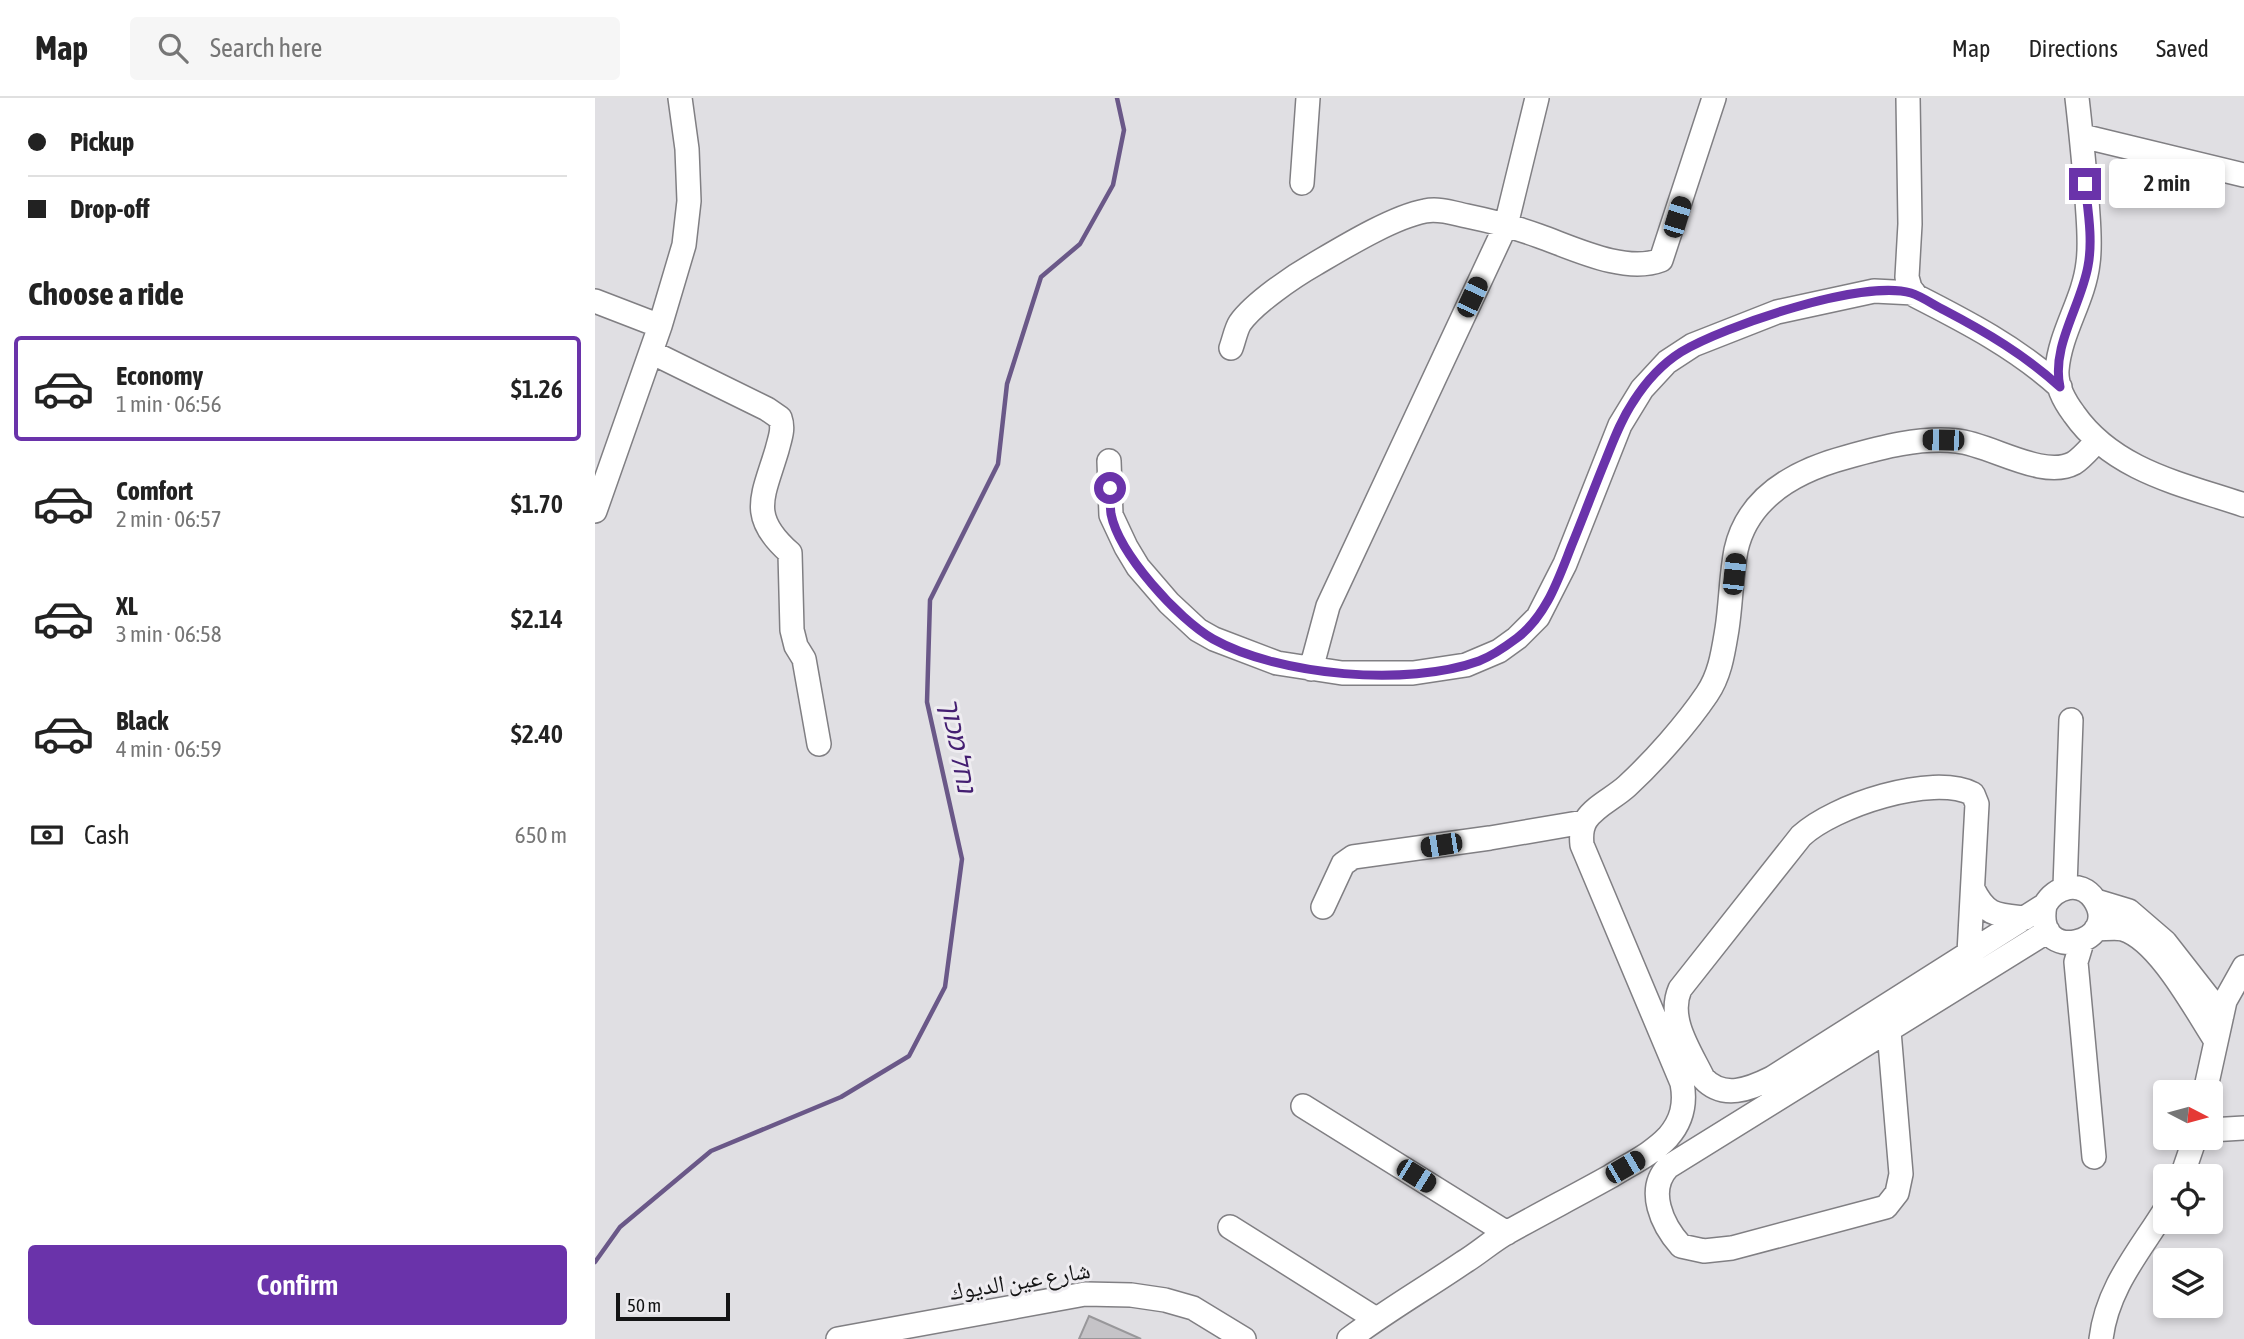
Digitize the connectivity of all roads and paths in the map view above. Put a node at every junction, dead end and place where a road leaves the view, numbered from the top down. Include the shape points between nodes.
1 (680, 98) edge
2 (1308, 98) edge
3 (1537, 98) edge
4 (1714, 98) edge
5 (1908, 98) edge
6 (2077, 98) edge
7 (2082, 136) junction
8 (2244, 174) edge
9 (1302, 183) dead end
10 (1506, 225) junction
11 (1914, 293) junction
12 (595, 301) edge
13 (660, 326) junction
14 (1231, 348) dead end
15 (651, 352) junction
16 (2060, 387) junction
17 (2097, 441) junction
18 (1109, 461) dead end
19 (2242, 503) edge
20 (595, 511) edge
21 (1311, 669) junction
22 (2071, 720) dead end
23 (819, 744) dead end
24 (1584, 822) junction
25 (2065, 887) junction
26 (1973, 889) junction
27 (2096, 901) junction
28 (2045, 905) junction
29 (1323, 906) dead end
30 (2025, 918) junction
31 (2048, 931) junction
32 (2089, 935) junction
33 (1969, 953) junction
34 (2244, 967) edge
35 (2222, 1015) junction
36 (1889, 1031) junction
37 (2216, 1041) junction
38 (2208, 1080) edge
39 (1303, 1106) dead end
40 (2244, 1128) edge
41 (2223, 1129) edge
42 (2094, 1157) dead end
43 (1230, 1227) dead end
44 (2153, 1229) edge
45 (1507, 1233) junction
46 (1376, 1319) junction
47 (838, 1339) edge
48 (1244, 1339) edge
49 (1349, 1339) edge
50 (2101, 1339) edge

1 - 13 street via 689,201 684,245
2 - 9 street
3 - 10 street
4 - 10 street via 1661,261 1623,262 1592,255
5 - 11 street via 1907,277
6 - 7 street
7 - 8 street
7 - 16 street via 2089,262 2059,356
10 - 14 street via 1445,211 1426,210 1409,216 1351,243 1277,290 1239,324
10 - 21 street via 1328,606
11 - 16 street via 2032,362
11 - 21 street via 1874,291 1777,312 1693,345 1667,362 1642,389 1620,425 1546,605 1531,626 1499,651 1467,665 1413,673
12 - 13 street
13 - 15 street
15 - 20 street
15 - 23 street via 780,418 781,434 762,512 773,538 790,553 792,630 804,659
16 - 17 street
17 - 19 street via 2143,471
17 - 24 street via 2075,463 2058,467 2032,464 1958,440 1929,440 1846,457 1784,482 1759,505 1736,549 1718,676 1646,768
18 - 21 street via 1111,515 1138,567 1175,609 1198,630 1227,646
22 - 25 street
24 - 29 street via 1353,857 1343,864
24 - 45 street via 1582,845 1682,1083 1683,1111 1676,1127 1648,1154
25 - 27 street via 2083,889
25 - 28 street
26 - 30 street via 1987,910
26 - 33 street
26 - 33 street via 1977,804 1973,794 1963,789 1909,791 1824,820 1801,836 1681,989 1676,999 1678,1023 1708,1083 1733,1091 1750,1089
27 - 32 street via 2099,920
27 - 35 street via 2129,911 2165,942
28 - 30 street
28 - 31 street
30 - 33 street
31 - 32 street via 2063,943
31 - 36 street
32 - 37 street via 2120,928 2148,943
32 - 42 street via 2076,962
34 - 35 street
35 - 37 street
36 - 36 street via 1668,1167 1656,1189 1667,1224 1681,1246 1704,1251 1732,1248 1885,1206 1897,1193 1901,1174
37 - 38 street
39 - 45 street
40 - 41 street
43 - 46 street
44 - 50 street via 2112,1294
45 - 46 street
46 - 49 street
47 - 48 street, شارع عين الديوك via 1085,1294 1165,1300 1193,1308

